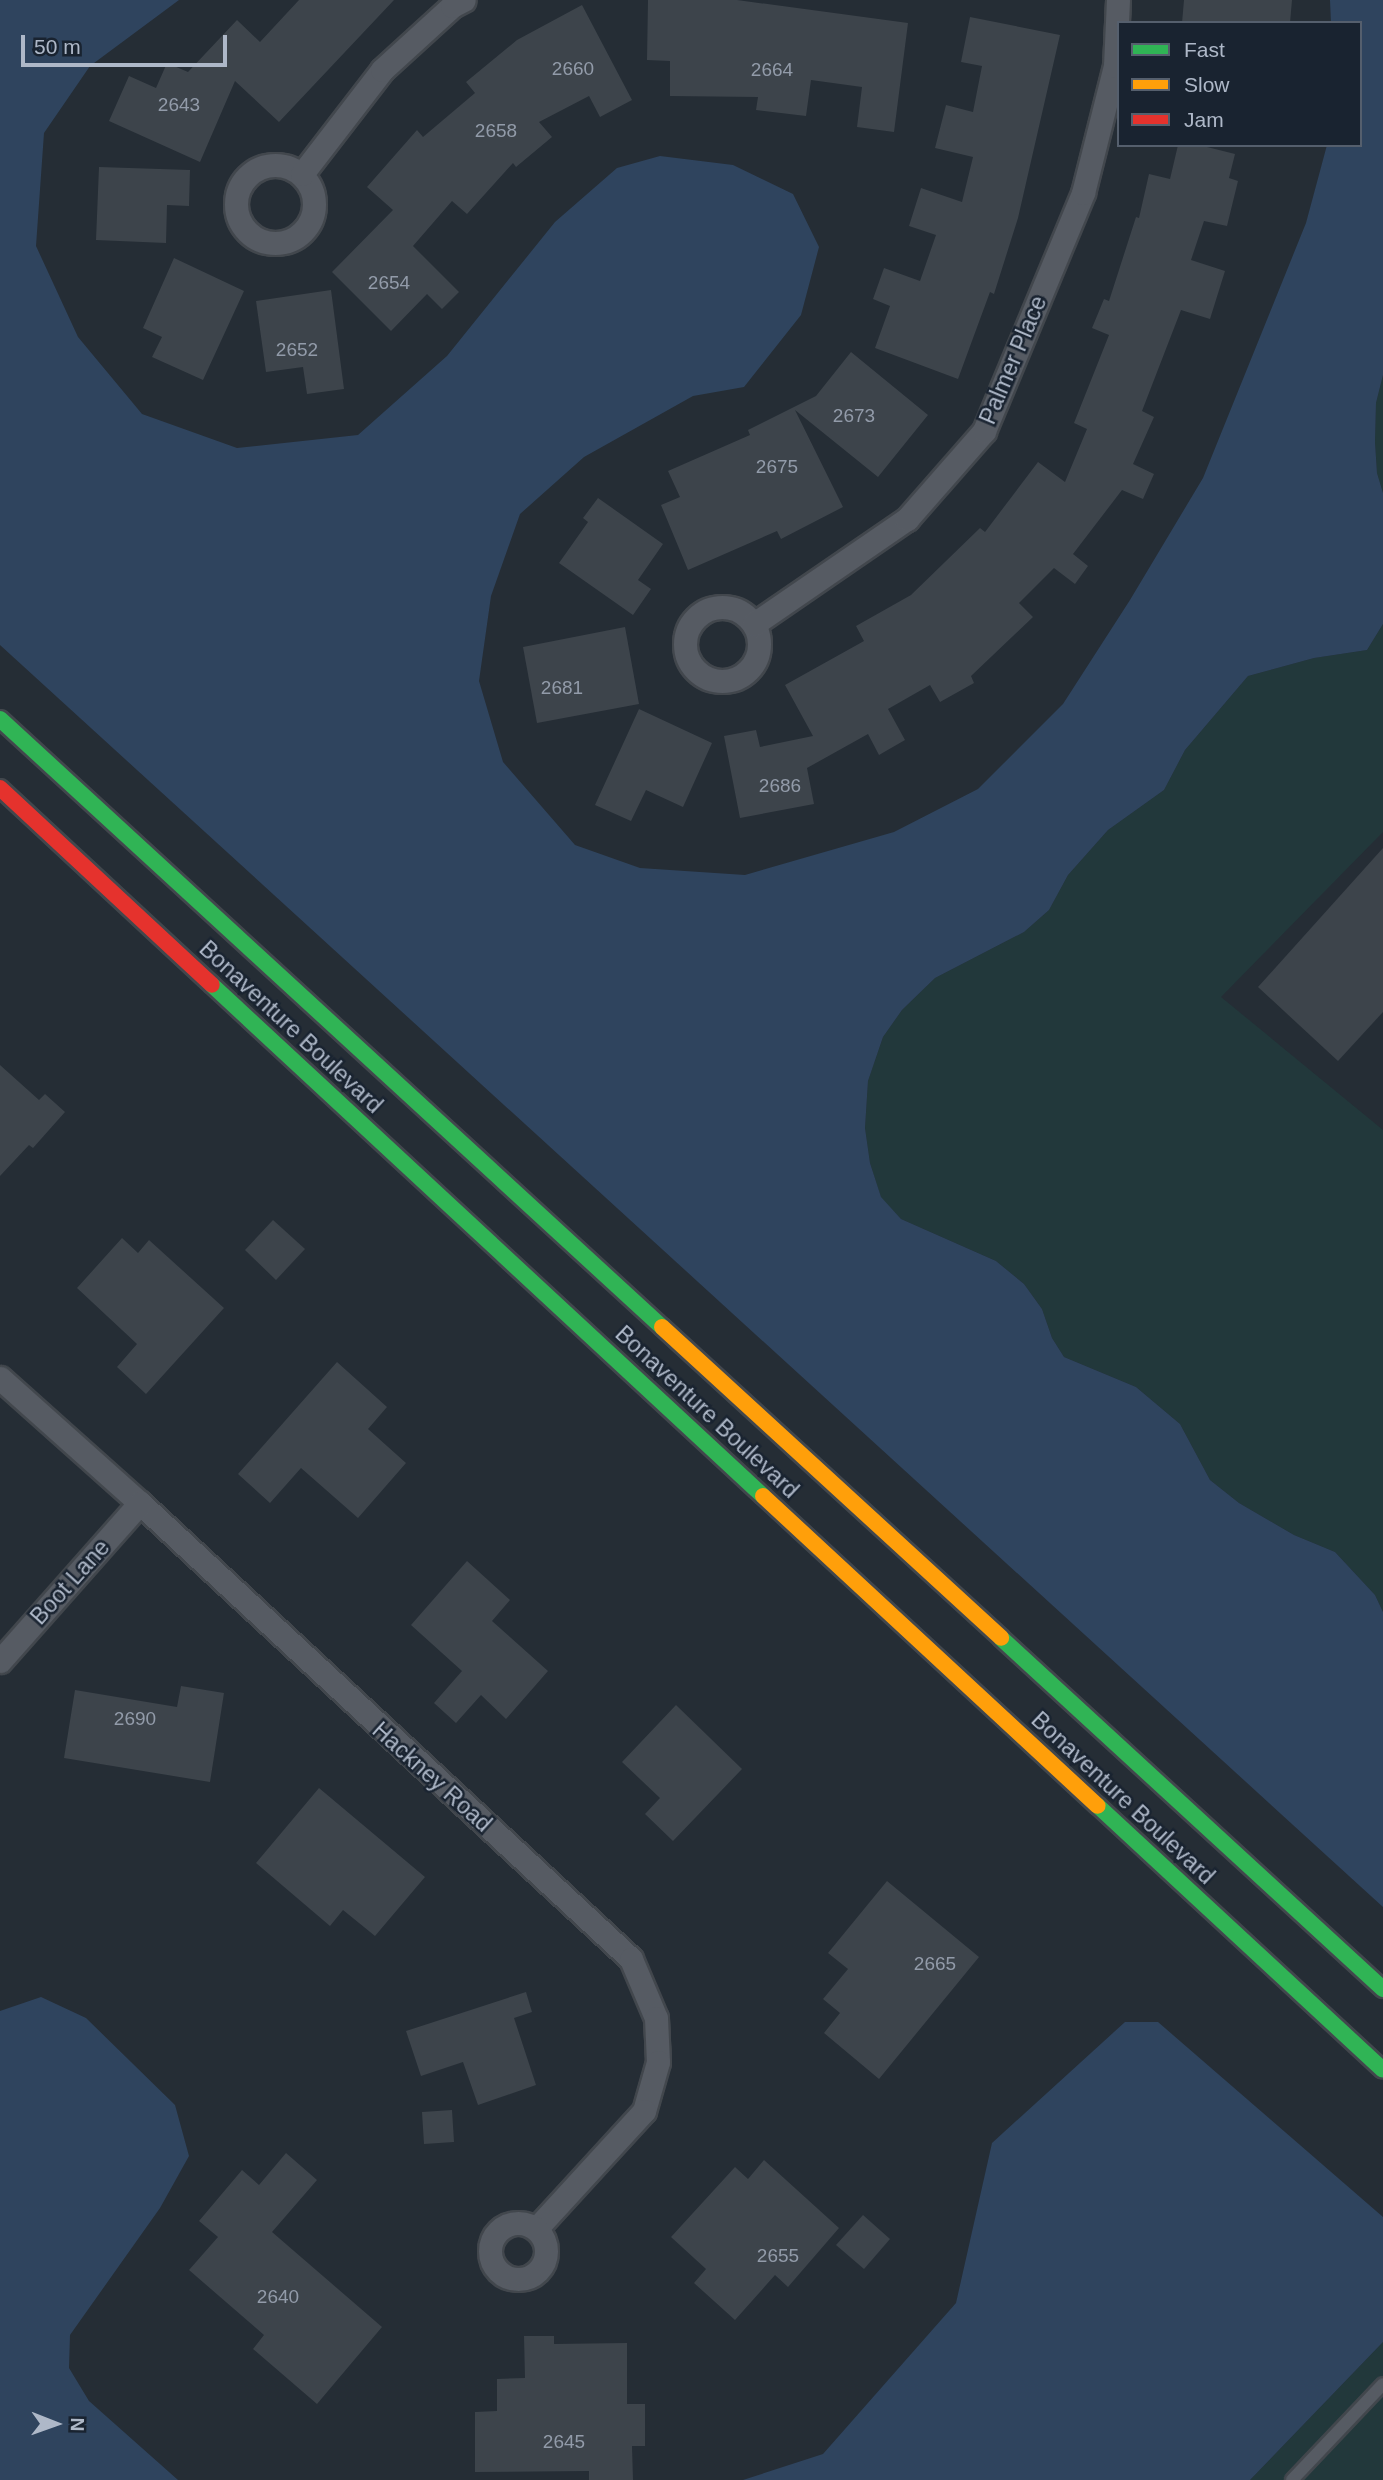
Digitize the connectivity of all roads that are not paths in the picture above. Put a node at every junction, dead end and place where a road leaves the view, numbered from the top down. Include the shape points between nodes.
1 (464, 0) edge
2 (1118, 0) edge
3 (1117, 21) edge
4 (1117, 22) edge
5 (302, 174) dead end
6 (754, 624) dead end
7 (0, 719) edge
8 (0, 788) edge
9 (0, 1378) edge
10 (140, 1503) junction
11 (0, 1661) edge
12 (1383, 1989) edge
13 (1383, 2070) edge
14 (536, 2229) dead end
15 (1383, 2384) edge
16 (1372, 2396) junction
17 (1383, 2404) edge
18 (1292, 2480) edge

1 - 5 street via 382,70
2 - 3 street, Palmer Place
4 - 6 street, Palmer Place via 1115,66 1083,193 984,431 907,519
7 - 12 main road, Bonaventure Boulevard
8 - 13 main road, Bonaventure Boulevard
9 - 10 street, Hackney Road
10 - 11 street, Boot Lane
10 - 14 street, Hackney Road via 631,1959 656,2018 658,2062 643,2111
15 - 16 lane
16 - 17 lane
16 - 18 lane

